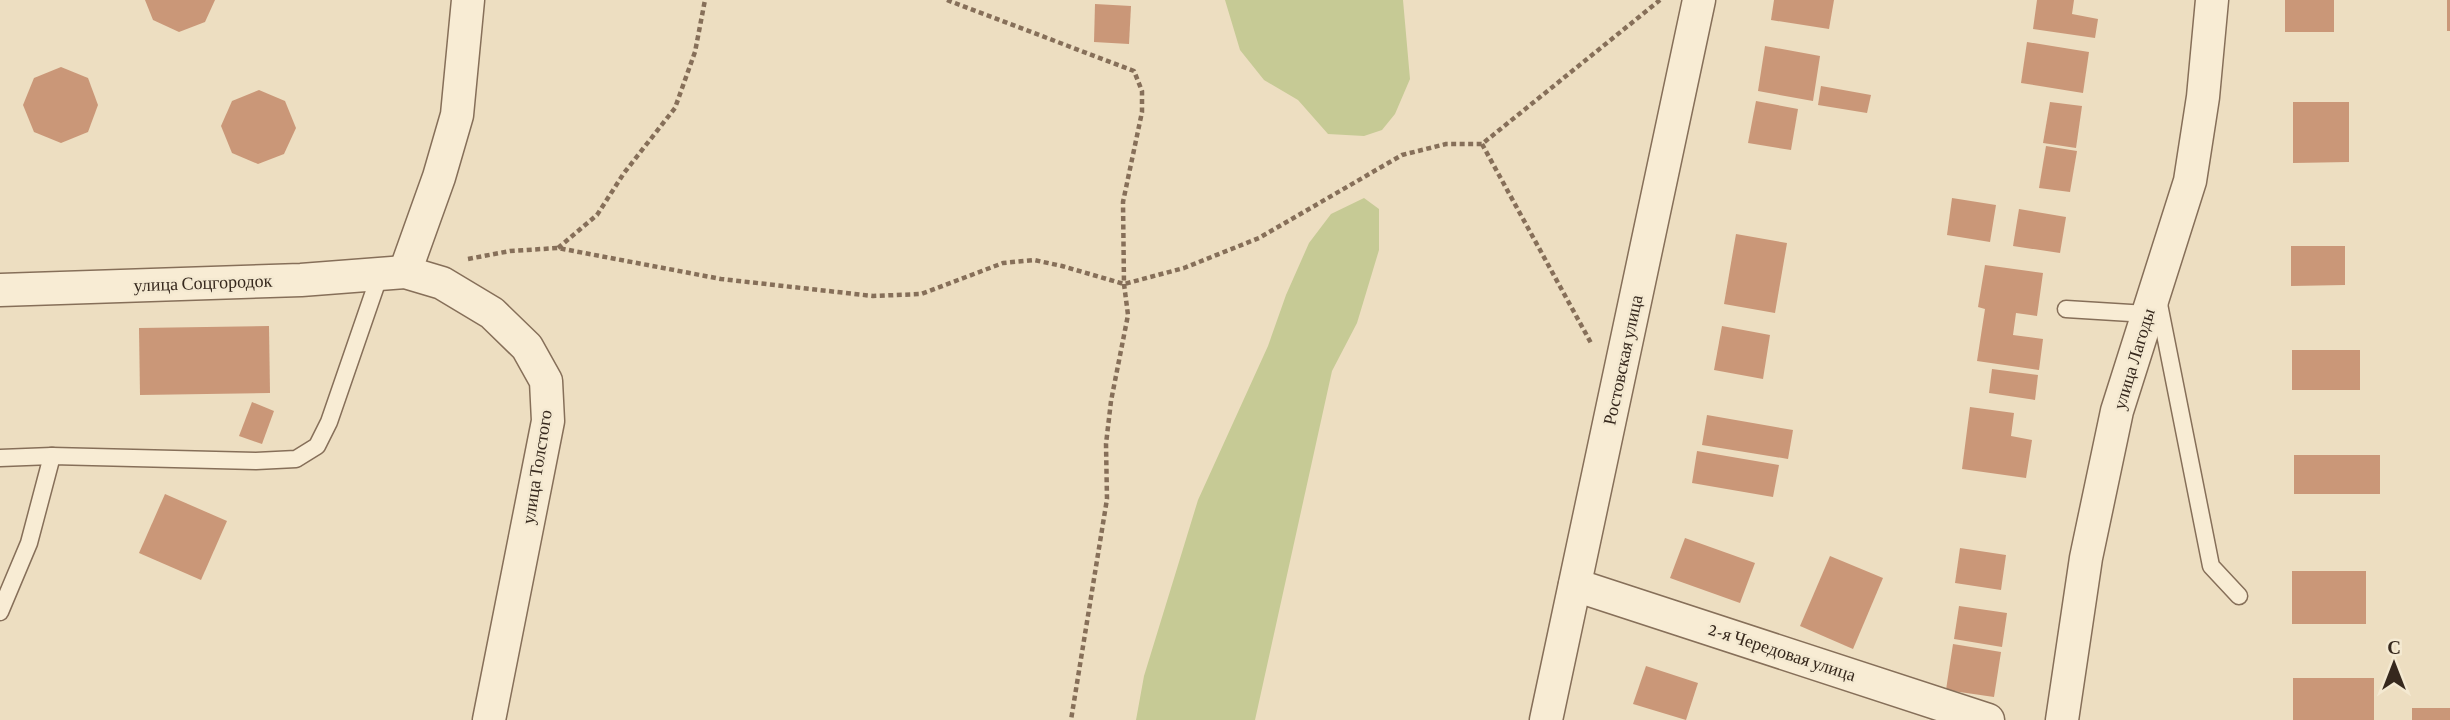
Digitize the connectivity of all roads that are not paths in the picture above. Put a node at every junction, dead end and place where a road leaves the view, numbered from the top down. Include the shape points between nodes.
1 (468, 0) edge
2 (1699, 0) edge
3 (2212, 0) edge
4 (393, 273) junction
5 (0, 290) edge
6 (2152, 300) junction
7 (2066, 309) dead end
8 (52, 457) junction
9 (0, 458) edge
10 (1575, 585) junction
11 (2239, 596) dead end
12 (0, 612) edge
13 (489, 720) edge
14 (1546, 720) edge
15 (1988, 720) edge
16 (2062, 720) edge

1 - 4 street via 457,115 439,177
2 - 10 street, Ростовская улица
3 - 6 street, улица Лагоды via 2190,181
4 - 5 street, улица Соцгородок
4 - 8 lane via 317,446 296,459
4 - 13 street, улица Толстого via 442,283 492,313 527,347 546,381 548,421
6 - 7 lane
6 - 11 lane via 2211,566
6 - 16 street, улица Лагоды via 2117,411 2086,558
8 - 9 lane
8 - 12 lane via 29,543
10 - 14 street, Ростовская улица
10 - 15 street, 2-я Чередовая улица

